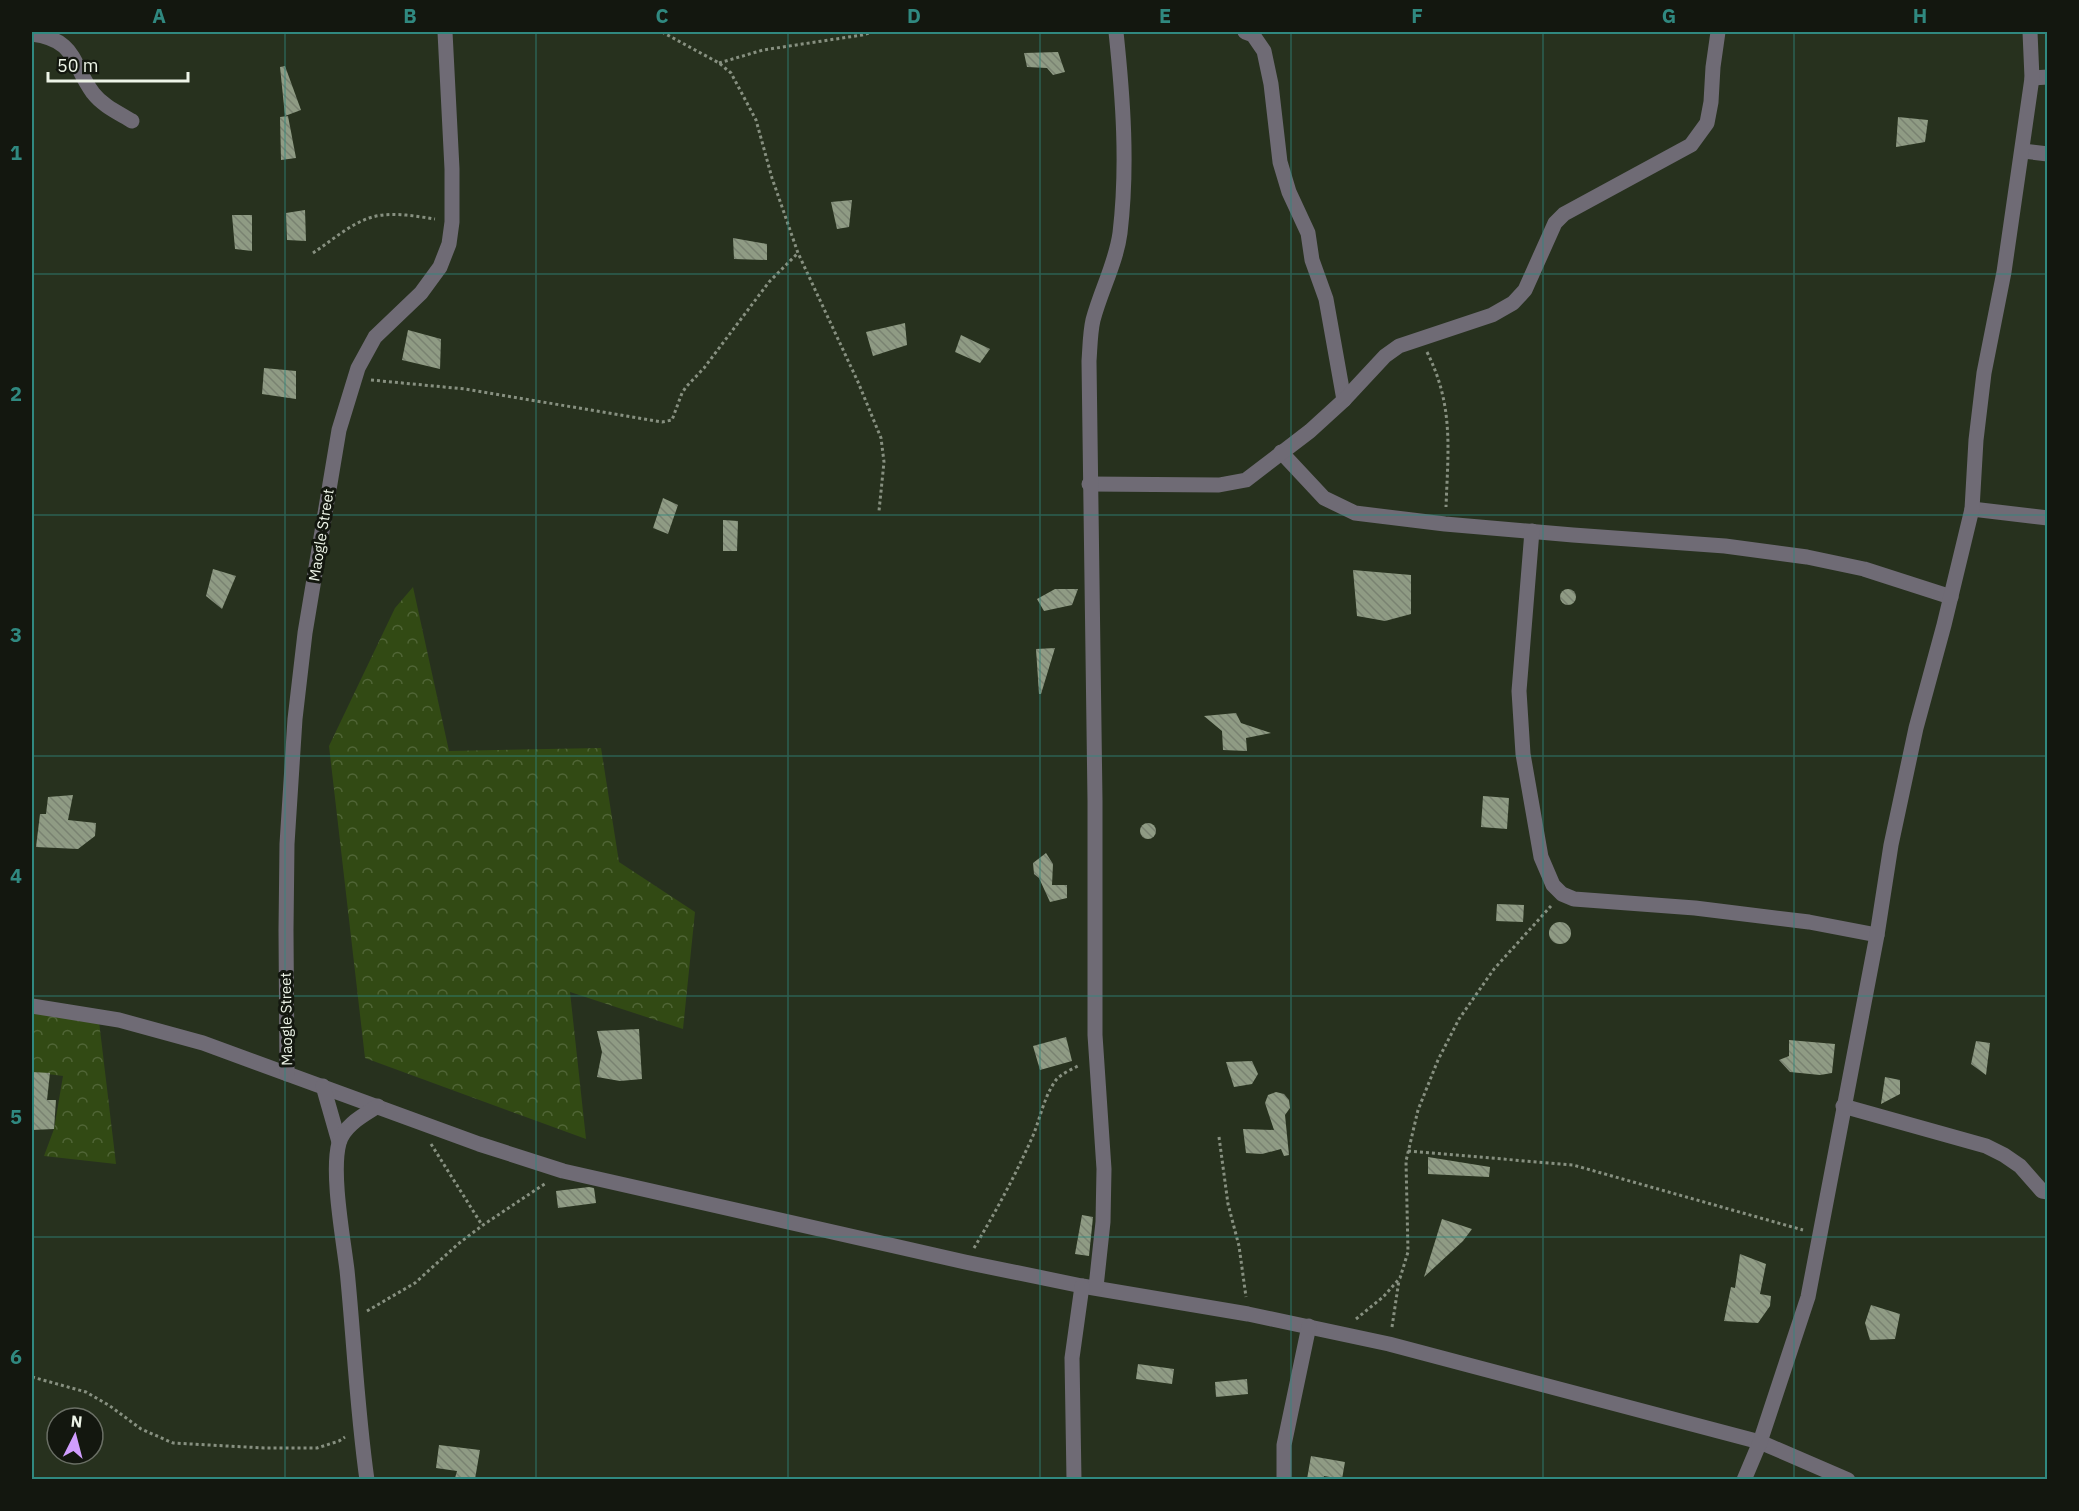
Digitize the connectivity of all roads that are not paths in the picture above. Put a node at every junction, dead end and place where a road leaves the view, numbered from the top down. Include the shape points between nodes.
1 (445, 32) edge
2 (1116, 32) edge
3 (1245, 32) edge
4 (1718, 32) edge
5 (2031, 32) edge
6 (32, 34) edge
7 (2040, 78) edge
8 (132, 121) dead end
9 (2023, 151) junction
10 (2048, 154) edge
11 (1344, 400) junction
12 (1281, 452) junction
13 (1089, 484) junction
14 (1972, 509) junction
15 (2048, 518) edge
16 (1532, 531) junction
17 (1951, 597) junction
18 (1877, 935) junction
19 (32, 1006) edge
20 (287, 1074) junction
21 (323, 1086) junction
22 (378, 1106) junction
23 (1843, 1106) junction
24 (339, 1142) junction
25 (2048, 1192) edge
26 (1089, 1286) junction
27 (1309, 1326) junction
28 (1760, 1442) junction
29 (367, 1479) edge
30 (1074, 1479) edge
31 (1283, 1479) edge
32 (1744, 1479) edge
33 (1848, 1479) edge

1 - 20 street, Maogle Street via 452,169 449,244 440,267 421,293 375,337 358,368 339,430 305,633 287,844
2 - 13 street via 1124,159 1120,232 1115,260 1092,322
3 - 11 street via 1253,35 1264,51 1280,162 1308,233 1312,260 1326,299
4 - 11 street via 1707,123 1691,145 1564,214 1524,290 1513,303 1492,315 1399,346
5 - 7 street
6 - 8 street via 62,44 75,58 95,95
7 - 9 street
9 - 10 street
9 - 14 street via 1984,373
11 - 12 street
12 - 13 street via 1246,480 1219,485
12 - 16 street via 1324,498 1355,513
13 - 26 street via 1095,1035 1104,1169 1103,1222
14 - 15 street
14 - 17 street
16 - 17 street via 1725,546 1807,557
16 - 18 street via 1519,691 1523,754 1541,857 1553,885 1574,899 1798,920
17 - 18 street via 1916,728
18 - 23 street
19 - 20 street via 119,1020 203,1043
20 - 21 street
21 - 22 street
21 - 24 street
22 - 24 street via 348,1127
22 - 26 street via 563,1171 965,1262
23 - 25 street via 1986,1146 2012,1161 2042,1191
23 - 28 street via 1808,1297
24 - 29 street via 337,1169
26 - 27 street
26 - 30 street via 1072,1358
27 - 28 street
27 - 31 street via 1284,1445
28 - 32 street
28 - 33 street

